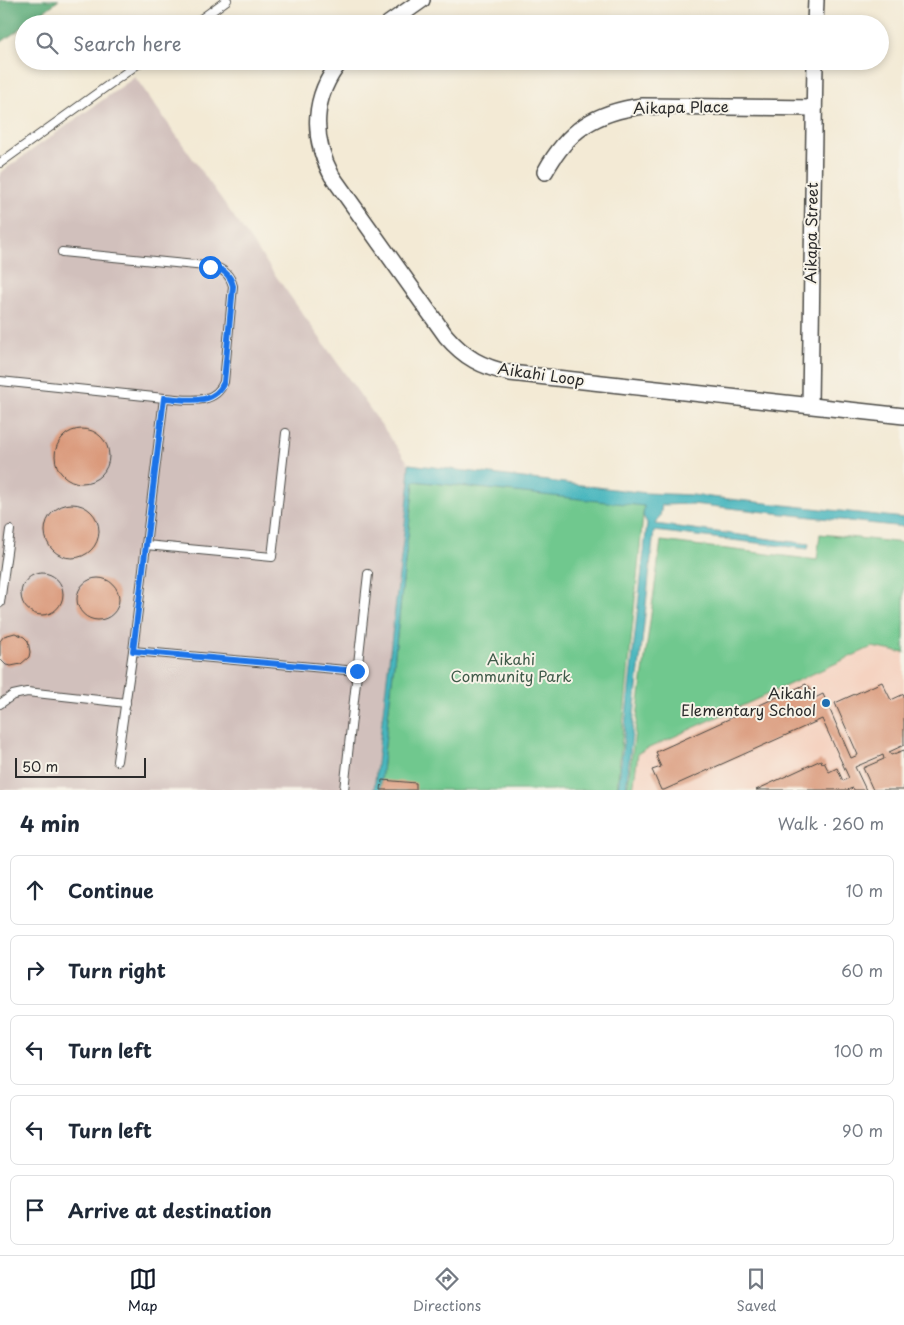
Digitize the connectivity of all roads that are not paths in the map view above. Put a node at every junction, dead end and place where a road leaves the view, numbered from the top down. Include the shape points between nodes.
1 (227, 0) edge
2 (422, 0) edge
3 (816, 0) edge
4 (206, 15) edge
5 (401, 15) edge
6 (815, 15) edge
7 (129, 70) edge
8 (334, 70) edge
9 (815, 70) edge
10 (814, 108) junction
11 (0, 163) edge
12 (545, 172) dead end
13 (62, 252) dead end
14 (0, 381) edge
15 (164, 398) junction
16 (810, 405) junction
17 (904, 416) edge
18 (286, 433) dead end
19 (10, 530) dead end
20 (146, 545) junction
21 (368, 574) dead end
22 (1, 584) edge
23 (0, 603) edge
24 (133, 651) junction
25 (357, 671) junction
26 (126, 703) junction
27 (0, 704) edge
28 (117, 761) dead end
29 (344, 790) edge

1 - 4 lane
2 - 5 street
3 - 6 street
7 - 11 lane
8 - 16 street, Aikahi Loop via 318,110 318,139 326,164 446,336 467,356 494,370 510,373
9 - 10 street, Aikapa Street
10 - 12 street, Aikapa Place via 643,106 617,110 589,122 576,132 558,151
10 - 16 street, Aikapa Street
13 - 15 lane via 216,267 229,276 233,286 222,387 206,399
14 - 15 lane
15 - 20 lane
16 - 17 street, Aikahi Loop
18 - 20 lane via 272,557
19 - 22 lane
20 - 24 lane
21 - 25 lane
22 - 23 lane
24 - 25 lane
24 - 26 lane
25 - 29 lane
26 - 27 lane via 27,692 13,695
26 - 28 lane

